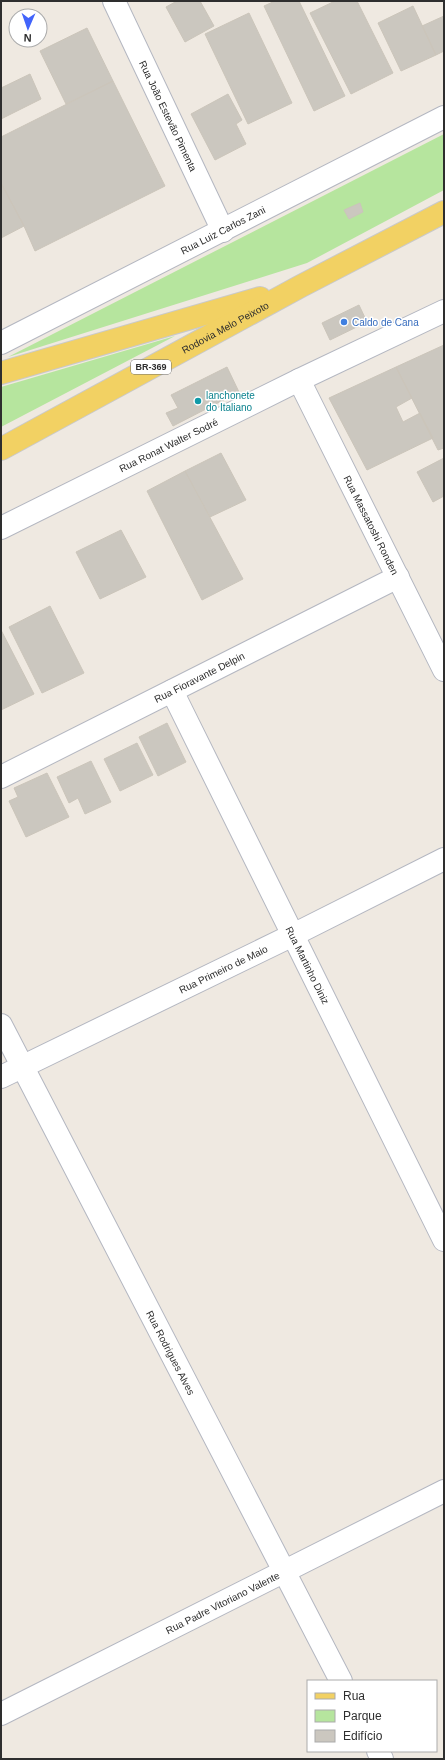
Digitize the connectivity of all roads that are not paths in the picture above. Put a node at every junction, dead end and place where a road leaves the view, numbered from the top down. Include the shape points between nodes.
1 (114, 1) edge
2 (444, 116) edge
3 (444, 212) edge
4 (223, 231) junction
5 (301, 286) junction
6 (444, 311) edge
7 (1, 343) edge
8 (1, 373) edge
9 (300, 380) junction
10 (1, 449) edge
11 (1, 528) edge
12 (398, 577) junction
13 (436, 634) edge
14 (444, 670) edge
15 (172, 690) junction
16 (1, 777) edge
17 (444, 860) edge
18 (293, 935) junction
19 (1, 1025) edge
20 (22, 1066) junction
21 (1, 1077) edge
22 (444, 1240) edge
23 (444, 1492) edge
24 (283, 1572) junction
25 (340, 1680) edge
26 (1, 1714) edge

1 - 4 street, Rua João Estevão Pimenta
2 - 4 street, Rua Luiz Carlos Zani
3 - 5 main road, Rodovia Melo Peixoto / BR-369
4 - 7 street, Rua Luiz Carlos Zani
5 - 8 main road, Rodovia Melo Peixoto / BR-369
5 - 10 main road, Rodovia Melo Peixoto / BR-369
6 - 9 street, Rua Ronat Walter Sodré
9 - 11 street, Rua Ronat Walter Sodré
9 - 12 street, Rua Massatoshi Ronden
12 - 13 street, Rua Massatoshi Ronden
12 - 15 street, Rua Fioravante Delpin
13 - 14 street, Rua Massatoshi Ronden
15 - 16 street, Rua Fioravante Delpin
15 - 18 street, Rua Martinho Diniz
17 - 18 street, Rua Primeiro de Maio
18 - 20 street, Rua Primeiro de Maio
18 - 22 street, Rua Martinho Diniz
19 - 20 street, Rua Rodrigues Alves
20 - 21 street, Rua Primeiro de Maio
20 - 24 street, Rua Rodrigues Alves
23 - 24 street, Rua Padre Vitoriano Valente
24 - 25 street, Rua Rodrigues Alves
24 - 26 street, Rua Padre Vitoriano Valente

